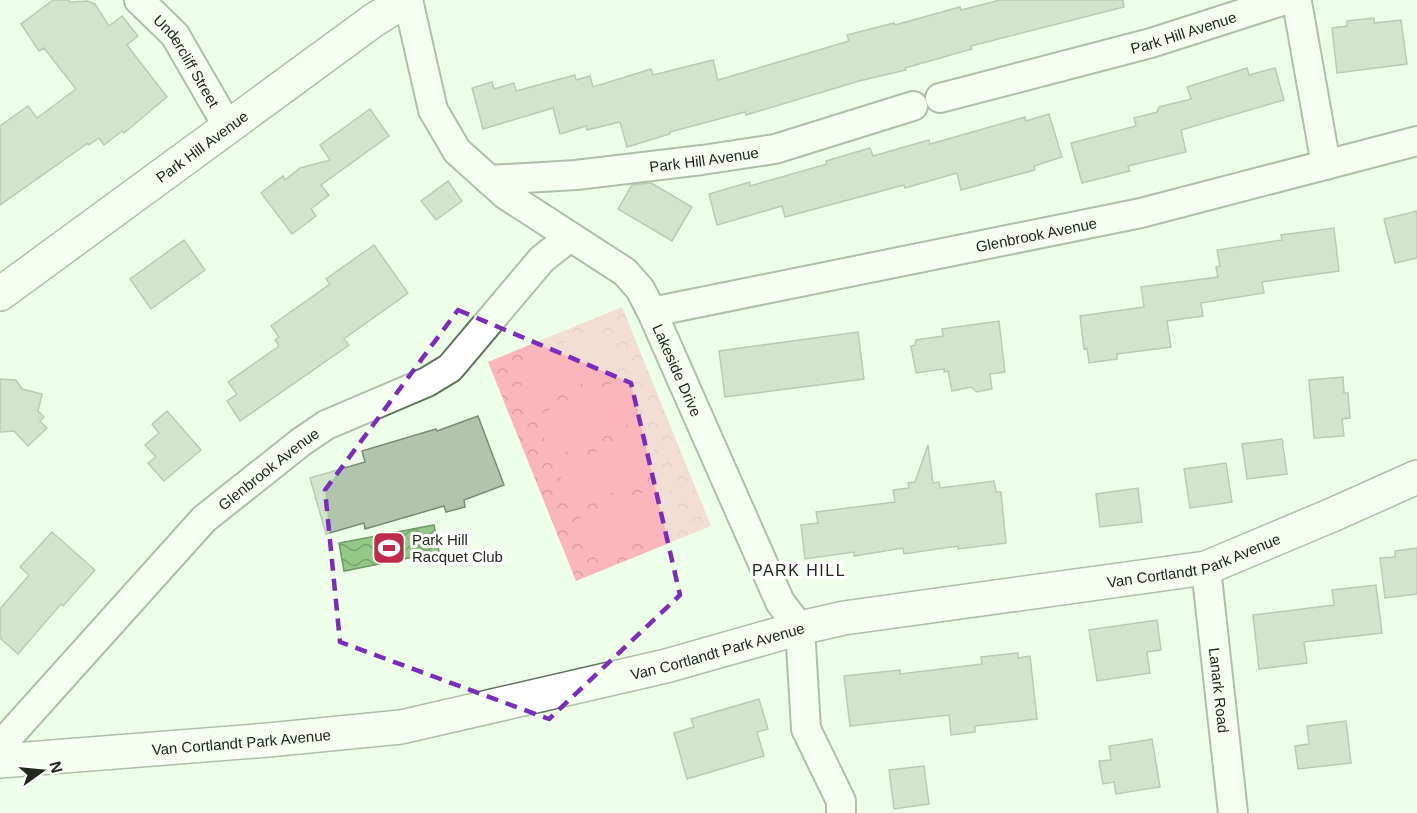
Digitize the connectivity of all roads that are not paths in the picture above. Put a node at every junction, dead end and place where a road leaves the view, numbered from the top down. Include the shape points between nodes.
1 (139, 0) edge
2 (407, 0) edge
3 (1285, 0) edge
4 (1291, 0) edge
5 (940, 98) dead end
6 (913, 106) dead end
7 (228, 127) junction
8 (1417, 141) edge
9 (1326, 165) junction
10 (489, 180) junction
11 (570, 237) junction
12 (0, 294) edge
13 (652, 312) junction
14 (1417, 477) edge
15 (1206, 568) junction
16 (800, 628) junction
17 (0, 746) edge
18 (0, 761) edge
19 (841, 813) edge
20 (1233, 813) edge

1 - 7 street, Undercliff Street via 175,35
2 - 7 street, Park Hill Avenue
2 - 10 street, Lakeside Drive via 433,110 457,151
3 - 5 street, Park Hill Avenue via 1151,43
4 - 9 street via 1297,2
6 - 10 street, Park Hill Avenue via 776,149 576,175
7 - 12 street, Park Hill Avenue
8 - 9 street, Glenbrook Avenue
9 - 13 street, Glenbrook Avenue via 1141,213
10 - 11 street, Lakeside Drive
11 - 13 street, Lakeside Drive via 625,272
11 - 17 street, Glenbrook Avenue via 542,259 450,368 427,382 326,425 204,519
13 - 16 street, Lakeside Drive via 780,602
14 - 15 street, Van Cortlandt Park Avenue
15 - 16 street, Van Cortlandt Park Avenue via 844,618
15 - 20 street, Lanark Road
16 - 18 street, Van Cortlandt Park Avenue via 666,666 401,727
16 - 19 street via 806,729 841,801

